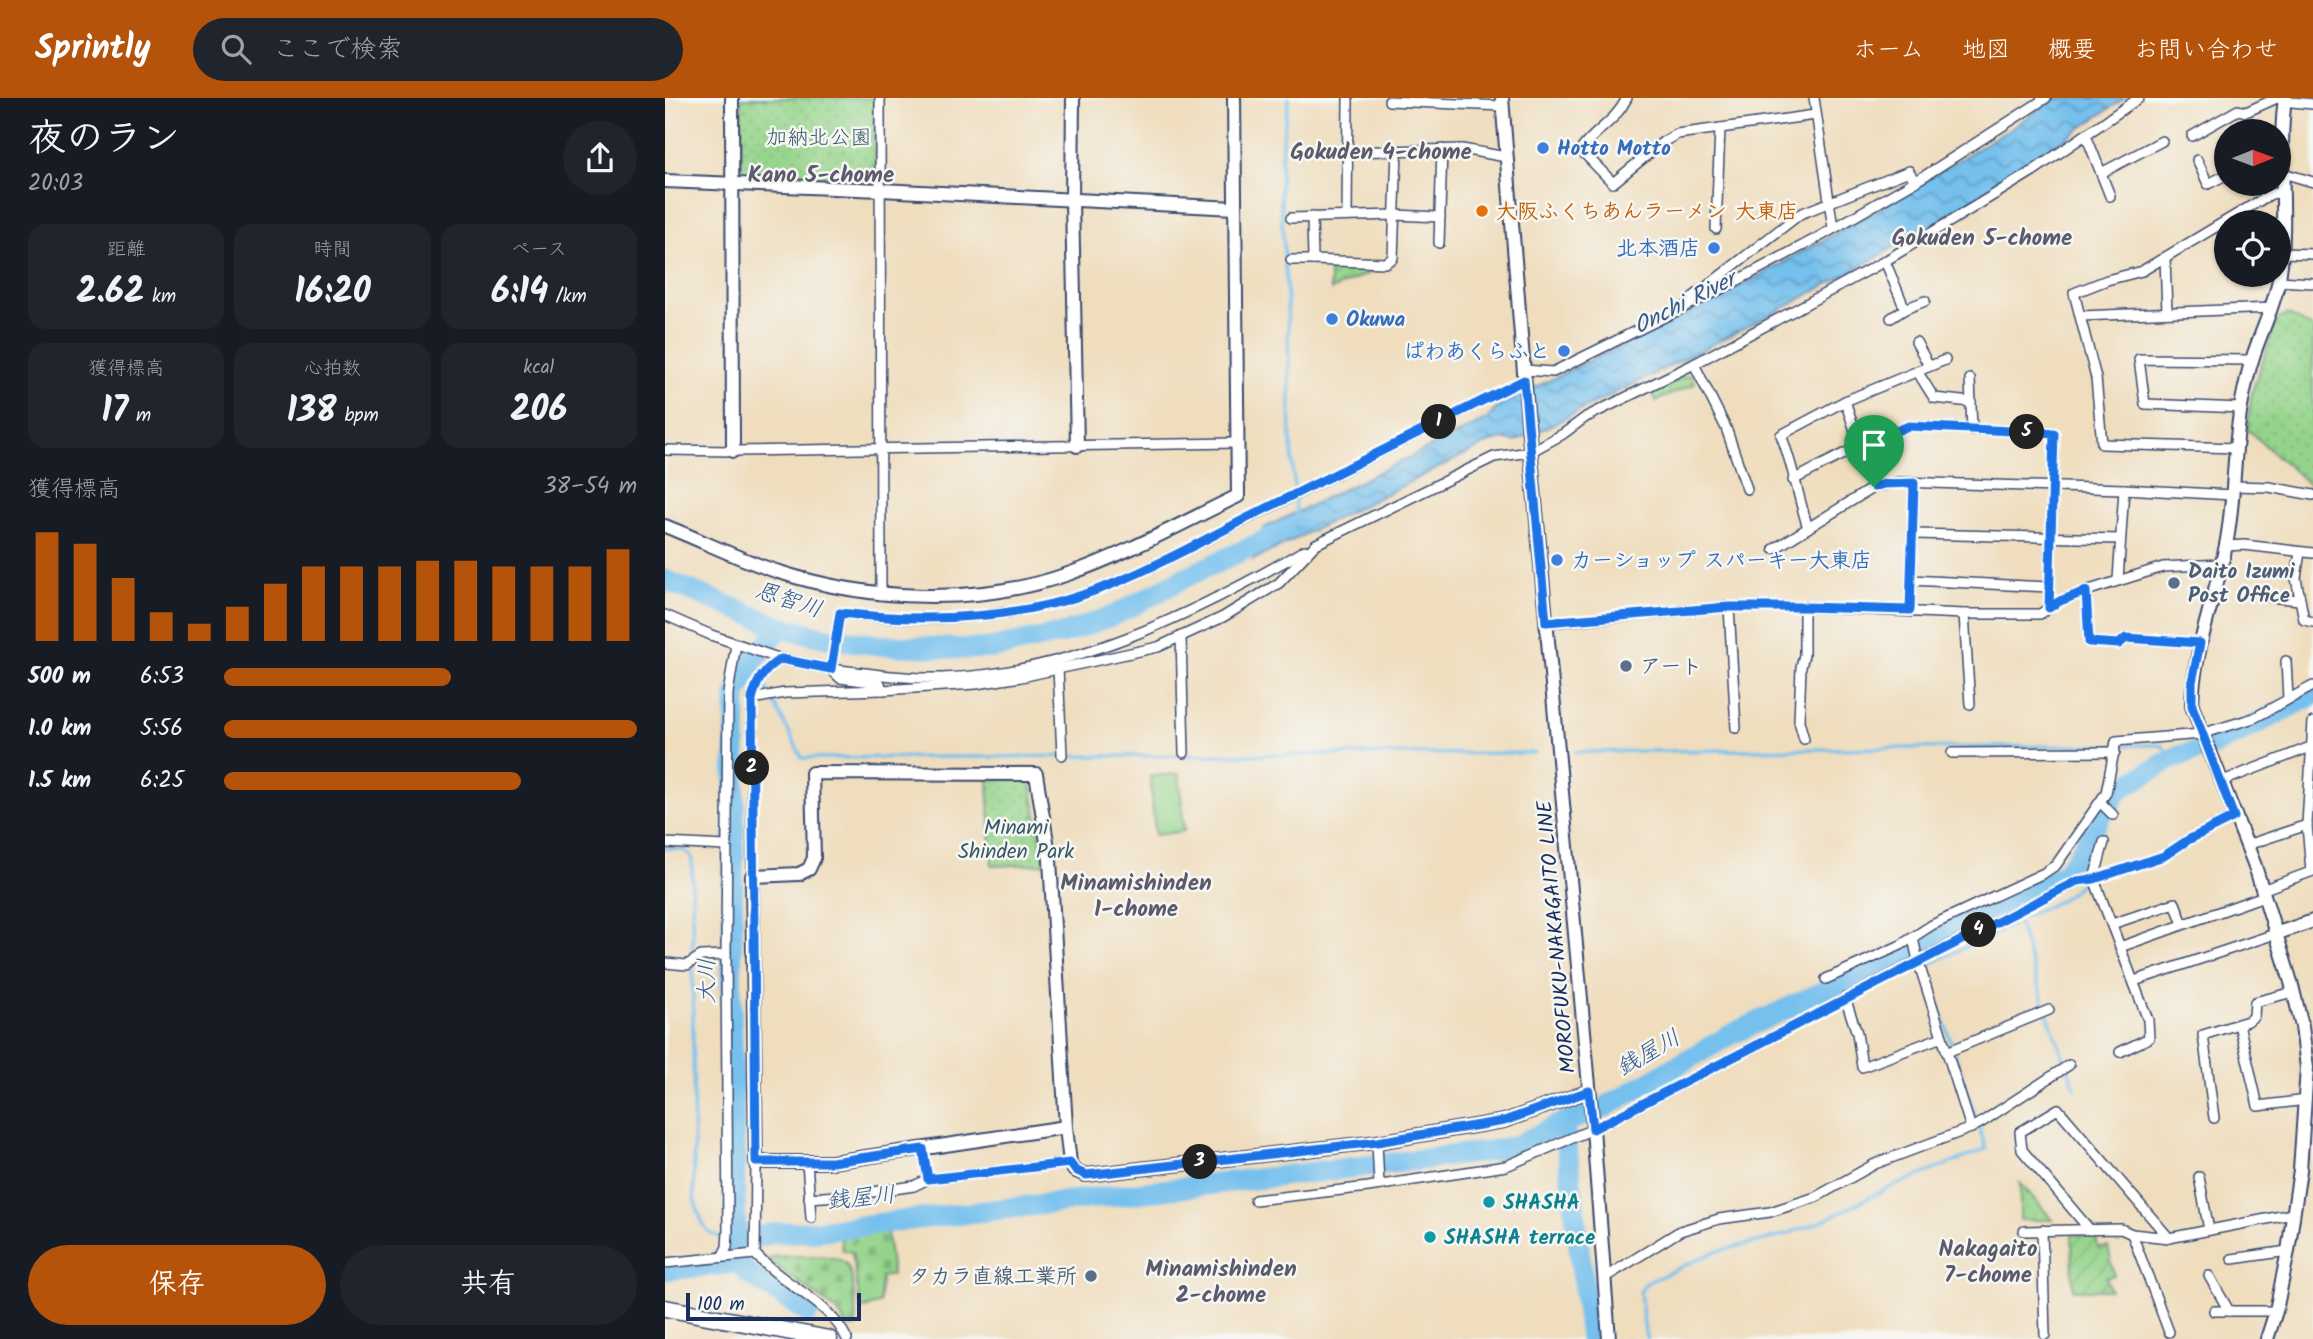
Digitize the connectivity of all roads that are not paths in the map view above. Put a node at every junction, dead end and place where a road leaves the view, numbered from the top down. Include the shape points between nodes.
1 (732, 98) edge
2 (880, 98) edge
3 (1073, 98) edge
4 (1234, 98) edge
5 (1348, 98) edge
6 (1627, 98) edge
7 (1814, 98) edge
8 (2046, 98) edge
9 (2139, 98) edge
10 (2285, 99) edge
11 (1389, 101) dead end
12 (1502, 102) edge
13 (2313, 104) edge
14 (1815, 115) junction
15 (2282, 119) edge
16 (1720, 128) junction
17 (2086, 135) junction
18 (2192, 136) dead end
19 (2162, 141) dead end
20 (1442, 149) junction
21 (1397, 150) junction
22 (1347, 152) junction
23 (1506, 157) junction
24 (2197, 160) dead end
25 (2101, 173) junction
26 (2291, 175) edge
27 (665, 181) edge
28 (2214, 181) edge
29 (2313, 181) edge
30 (1915, 182) junction
31 (732, 185) junction
32 (881, 190) junction
33 (2110, 196) dead end
34 (2267, 196) edge
35 (1072, 200) junction
36 (1830, 201) junction
37 (1235, 208) junction
38 (1395, 215) junction
39 (1347, 216) junction
40 (1312, 217) junction
41 (1440, 217) junction
42 (1291, 218) dead end
43 (1833, 228) junction
44 (1716, 229) dead end
45 (1439, 243) dead end
46 (2291, 253) edge
47 (2313, 254) edge
48 (2165, 258) junction
49 (1291, 260) dead end
50 (1313, 260) junction
51 (1885, 261) junction
52 (2291, 282) edge
53 (2313, 283) edge
54 (2277, 287) edge
55 (1925, 301) dead end
56 (1694, 303) junction
57 (2272, 308) junction
58 (1905, 309) junction
59 (2168, 312) junction
60 (2081, 316) junction
61 (1891, 318) dead end
62 (1916, 342) dead end
63 (1945, 360) dead end
64 (2252, 360) junction
65 (1694, 364) junction
66 (1929, 366) junction
67 (1916, 371) junction
68 (1524, 378) junction
69 (1970, 379) dead end
70 (1845, 401) junction
71 (1971, 402) junction
72 (2241, 408) junction
73 (1972, 430) junction
74 (1236, 443) junction
75 (1861, 445) junction
76 (1077, 446) junction
77 (882, 449) junction
78 (2237, 449) junction
79 (665, 450) edge
80 (733, 451) junction
81 (1530, 452) junction
82 (1793, 481) junction
83 (1914, 483) junction
84 (1874, 487) junction
85 (2051, 487) junction
86 (1747, 489) dead end
87 (2124, 489) junction
88 (2232, 490) junction
89 (2313, 495) edge
90 (665, 526) edge
91 (1808, 528) junction
92 (1914, 534) junction
93 (2049, 538) junction
94 (2120, 539) junction
95 (1316, 544) junction
96 (2226, 545) junction
97 (1774, 549) dead end
98 (2299, 552) junction
99 (2313, 553) edge
100 (2220, 564) junction
101 (1912, 580) junction
102 (2118, 580) junction
103 (2049, 587) junction
104 (2086, 591) junction
105 (881, 595) junction
106 (2268, 597) dead end
107 (2300, 600) junction
108 (1729, 607) junction
109 (1804, 607) junction
110 (2049, 608) junction
111 (1910, 610) junction
112 (1964, 614) junction
113 (665, 615) edge
114 (1546, 622) junction
115 (2313, 622) edge
116 (1181, 636) junction
117 (2200, 643) junction
118 (736, 644) junction
119 (781, 659) junction
120 (2286, 661) dead end
121 (1058, 668) junction
122 (831, 669) junction
123 (2313, 686) edge
124 (882, 690) junction
125 (752, 699) junction
126 (2288, 699) junction
127 (1970, 704) dead end
128 (2313, 722) edge
129 (1737, 728) dead end
130 (2201, 734) junction
131 (1804, 739) dead end
132 (2312, 746) edge
133 (2115, 747) junction
134 (1184, 753) dead end
135 (1952, 753) dead end
136 (1062, 755) dead end
137 (2220, 782) junction
138 (2101, 802) junction
139 (2113, 815) dead end
140 (2234, 817) junction
141 (2307, 825) junction
142 (2104, 842) dead end
143 (665, 843) edge
144 (2247, 845) junction
145 (726, 846) junction
146 (2312, 871) edge
147 (752, 876) junction
148 (2086, 880) junction
149 (2263, 893) junction
150 (2313, 921) edge
151 (2183, 924) junction
152 (2112, 925) junction
153 (2275, 934) junction
154 (1913, 939) junction
155 (2120, 947) junction
156 (726, 955) junction
157 (1917, 961) junction
158 (665, 963) edge
159 (1826, 979) dead end
160 (2134, 981) junction
161 (2293, 992) junction
162 (1845, 998) junction
163 (2046, 1011) dead end
164 (2239, 1024) junction
165 (1942, 1037) junction
166 (1951, 1050) junction
167 (2120, 1052) dead end
168 (2066, 1067) dead end
169 (1589, 1091) junction
170 (2306, 1100) junction
171 (2214, 1118) dead end
172 (1592, 1119) junction
173 (1976, 1125) junction
174 (1066, 1127) junction
175 (1377, 1142) junction
176 (923, 1149) junction
177 (756, 1162) junction
178 (807, 1162) junction
179 (1070, 1163) junction
180 (2199, 1177) dead end
181 (928, 1179) junction
182 (1379, 1185) junction
183 (873, 1192) dead end
184 (837, 1195) dead end
185 (809, 1198) junction
186 (1255, 1200) dead end
187 (2292, 1214) junction
188 (811, 1218) dead end
189 (2042, 1230) junction
190 (2089, 1230) junction
191 (2209, 1230) junction
192 (2024, 1231) dead end
193 (2132, 1234) junction
194 (2169, 1238) junction
195 (2288, 1251) junction
196 (754, 1253) junction
197 (725, 1256) junction
198 (2232, 1259) dead end
199 (665, 1263) edge
200 (2209, 1276) dead end
201 (1604, 1278) junction
202 (665, 1308) edge
203 (2214, 1311) dead end
204 (2229, 1311) junction
205 (2276, 1311) junction
206 (2169, 1332) dead end
207 (2045, 1335) dead end
208 (829, 1339) edge
209 (847, 1339) edge
210 (1609, 1339) edge
211 (2267, 1339) edge

1 - 31 street
2 - 32 street
3 - 35 street
4 - 37 street
5 - 22 street
6 - 16 street via 1581,150 1613,183 1677,134
7 - 14 street
8 - 30 street
9 - 17 street
10 - 13 street
10 - 15 street
10 - 18 street via 2246,112 2238,110
11 - 12 street
12 - 23 street
14 - 16 street
14 - 36 street
16 - 44 street
17 - 25 street
17 - 51 street
19 - 25 street
20 - 21 street
20 - 23 street
20 - 41 street
21 - 22 street
21 - 38 street
22 - 39 street
23 - 68 street
24 - 28 street via 2208,184
25 - 33 street
26 - 29 street
27 - 31 street
30 - 36 street via 1909,171
30 - 43 street
31 - 32 street
31 - 80 street
32 - 35 street
32 - 77 street
34 - 48 street
35 - 37 street
35 - 76 street
36 - 43 street
36 - 56 street via 1800,214 1693,297
37 - 74 street
38 - 39 street
38 - 41 street
38 - 50 street via 1393,258 1385,263
39 - 40 street
40 - 42 street
40 - 50 street
41 - 45 street
43 - 56 street
46 - 47 street
48 - 59 street
48 - 60 street via 2142,271 2074,293
49 - 50 street
51 - 58 street
51 - 65 street
52 - 53 street
54 - 57 street
55 - 58 street
56 - 68 street via 1553,372
57 - 59 street
57 - 64 street
58 - 61 street
59 - 60 street
60 - 78 street via 2096,378 2102,444
62 - 66 street
63 - 66 street
64 - 72 street
64 - 72 street via 2139,359 2144,404
65 - 81 street via 1586,417
65 - 86 street via 1726,428
66 - 67 street
67 - 70 street
67 - 71 street via 1934,398
68 - 81 street, MOROFUKU-NAKAGAITO LINE
68 - 122 street via 1100,589 1052,604 977,617 887,619 840,613
69 - 71 street
70 - 75 street
70 - 82 street via 1781,435 1791,459
71 - 73 street
72 - 78 street
73 - 75 street via 1909,426
73 - 85 street via 2054,433
74 - 76 street
74 - 105 street via 1238,496 1101,562 1064,576 986,592
75 - 82 street
75 - 84 street
76 - 77 street
77 - 80 street
77 - 105 street
78 - 88 street
79 - 80 street
81 - 95 street via 1494,457
81 - 114 street, MOROFUKU-NAKAGAITO LINE
82 - 91 street
83 - 84 street
83 - 85 street
83 - 92 street
84 - 91 street
85 - 87 street
85 - 93 street
87 - 88 street
87 - 94 street
88 - 89 street via 2269,487
88 - 96 street
90 - 105 street via 776,571
91 - 97 street
92 - 93 street
92 - 101 street
93 - 94 street
93 - 103 street
94 - 102 street
95 - 116 street via 1279,583
95 - 122 street via 1148,630 1067,657 943,678
96 - 98 street
96 - 100 street
98 - 99 street
98 - 107 street via 2296,578
100 - 102 street via 2163,567
100 - 117 street
101 - 103 street
101 - 111 street
102 - 104 street
103 - 110 street
104 - 110 street
104 - 117 street via 2089,642 2119,644 2126,638
106 - 107 street
107 - 115 street via 2304,620
108 - 109 street
108 - 114 street
108 - 129 street
109 - 111 street
109 - 131 street via 1799,721
110 - 112 street via 2040,614
111 - 112 street
112 - 127 street
113 - 118 street
114 - 169 street, MOROFUKU-NAKAGAITO LINE
116 - 121 street via 1158,647
116 - 134 street
117 - 130 street via 2192,706
118 - 119 street
118 - 145 street via 728,694
119 - 122 street
119 - 125 street via 767,668
120 - 126 street
121 - 124 street via 976,684
121 - 136 street
122 - 124 street via 840,678 880,683
123 - 126 street
124 - 125 street via 785,693
125 - 147 street
126 - 130 street via 2254,718
128 - 132 street
130 - 133 street
130 - 137 street
132 - 137 street
132 - 141 street
133 - 135 street
133 - 138 street
137 - 140 street
138 - 139 street
138 - 154 street via 2056,865 1932,925
140 - 144 street
140 - 148 street via 2164,856
141 - 144 street
141 - 146 street
142 - 148 street
143 - 145 street
144 - 149 street
145 - 156 street
146 - 149 street
147 - 174 street via 799,874 809,869 814,858 812,773 1036,774 1050,860
147 - 177 street
148 - 152 street
148 - 157 street
149 - 151 street
149 - 153 street
150 - 153 street
151 - 152 street via 2175,903
151 - 155 street
152 - 155 street
153 - 160 street
153 - 161 street
154 - 157 street
154 - 159 street
155 - 160 street
156 - 158 street via 701,956 687,965
156 - 197 street via 729,1232
157 - 162 street
157 - 165 street
160 - 167 street via 2148,1020 2149,1038
161 - 164 street via 2255,1002 2254,1016
161 - 170 street via 2306,1057
162 - 165 street via 1862,1067
162 - 172 street
163 - 166 street
164 - 170 street via 2258,1106
164 - 171 street via 2203,1035
165 - 166 street
166 - 173 street
168 - 173 street
169 - 172 street, MOROFUKU-NAKAGAITO LINE
169 - 175 street via 1504,1121
170 - 187 street
172 - 182 street via 1506,1166
172 - 201 street, MOROFUKU-NAKAGAITO LINE
173 - 201 street via 1875,1164 1816,1197 1680,1231
174 - 176 street
174 - 179 street
175 - 179 street via 1086,1175
175 - 182 street
176 - 178 street
176 - 181 street
177 - 178 street
177 - 196 street
178 - 185 street
179 - 181 street
180 - 191 street
181 - 183 street
182 - 186 street
184 - 185 street
185 - 188 street
187 - 191 street
187 - 195 street
189 - 190 street
189 - 192 street
189 - 207 street
190 - 193 street via 2121,1229
190 - 194 street via 2022,1150 2020,1132 2058,1109
191 - 194 street
193 - 194 street
193 - 206 street
195 - 198 street
195 - 205 street
196 - 197 street
196 - 209 street via 768,1269 827,1312
197 - 199 street
200 - 204 street
201 - 210 street, MOROFUKU-NAKAGAITO LINE
202 - 208 highway
203 - 204 street
204 - 205 street
205 - 211 street

